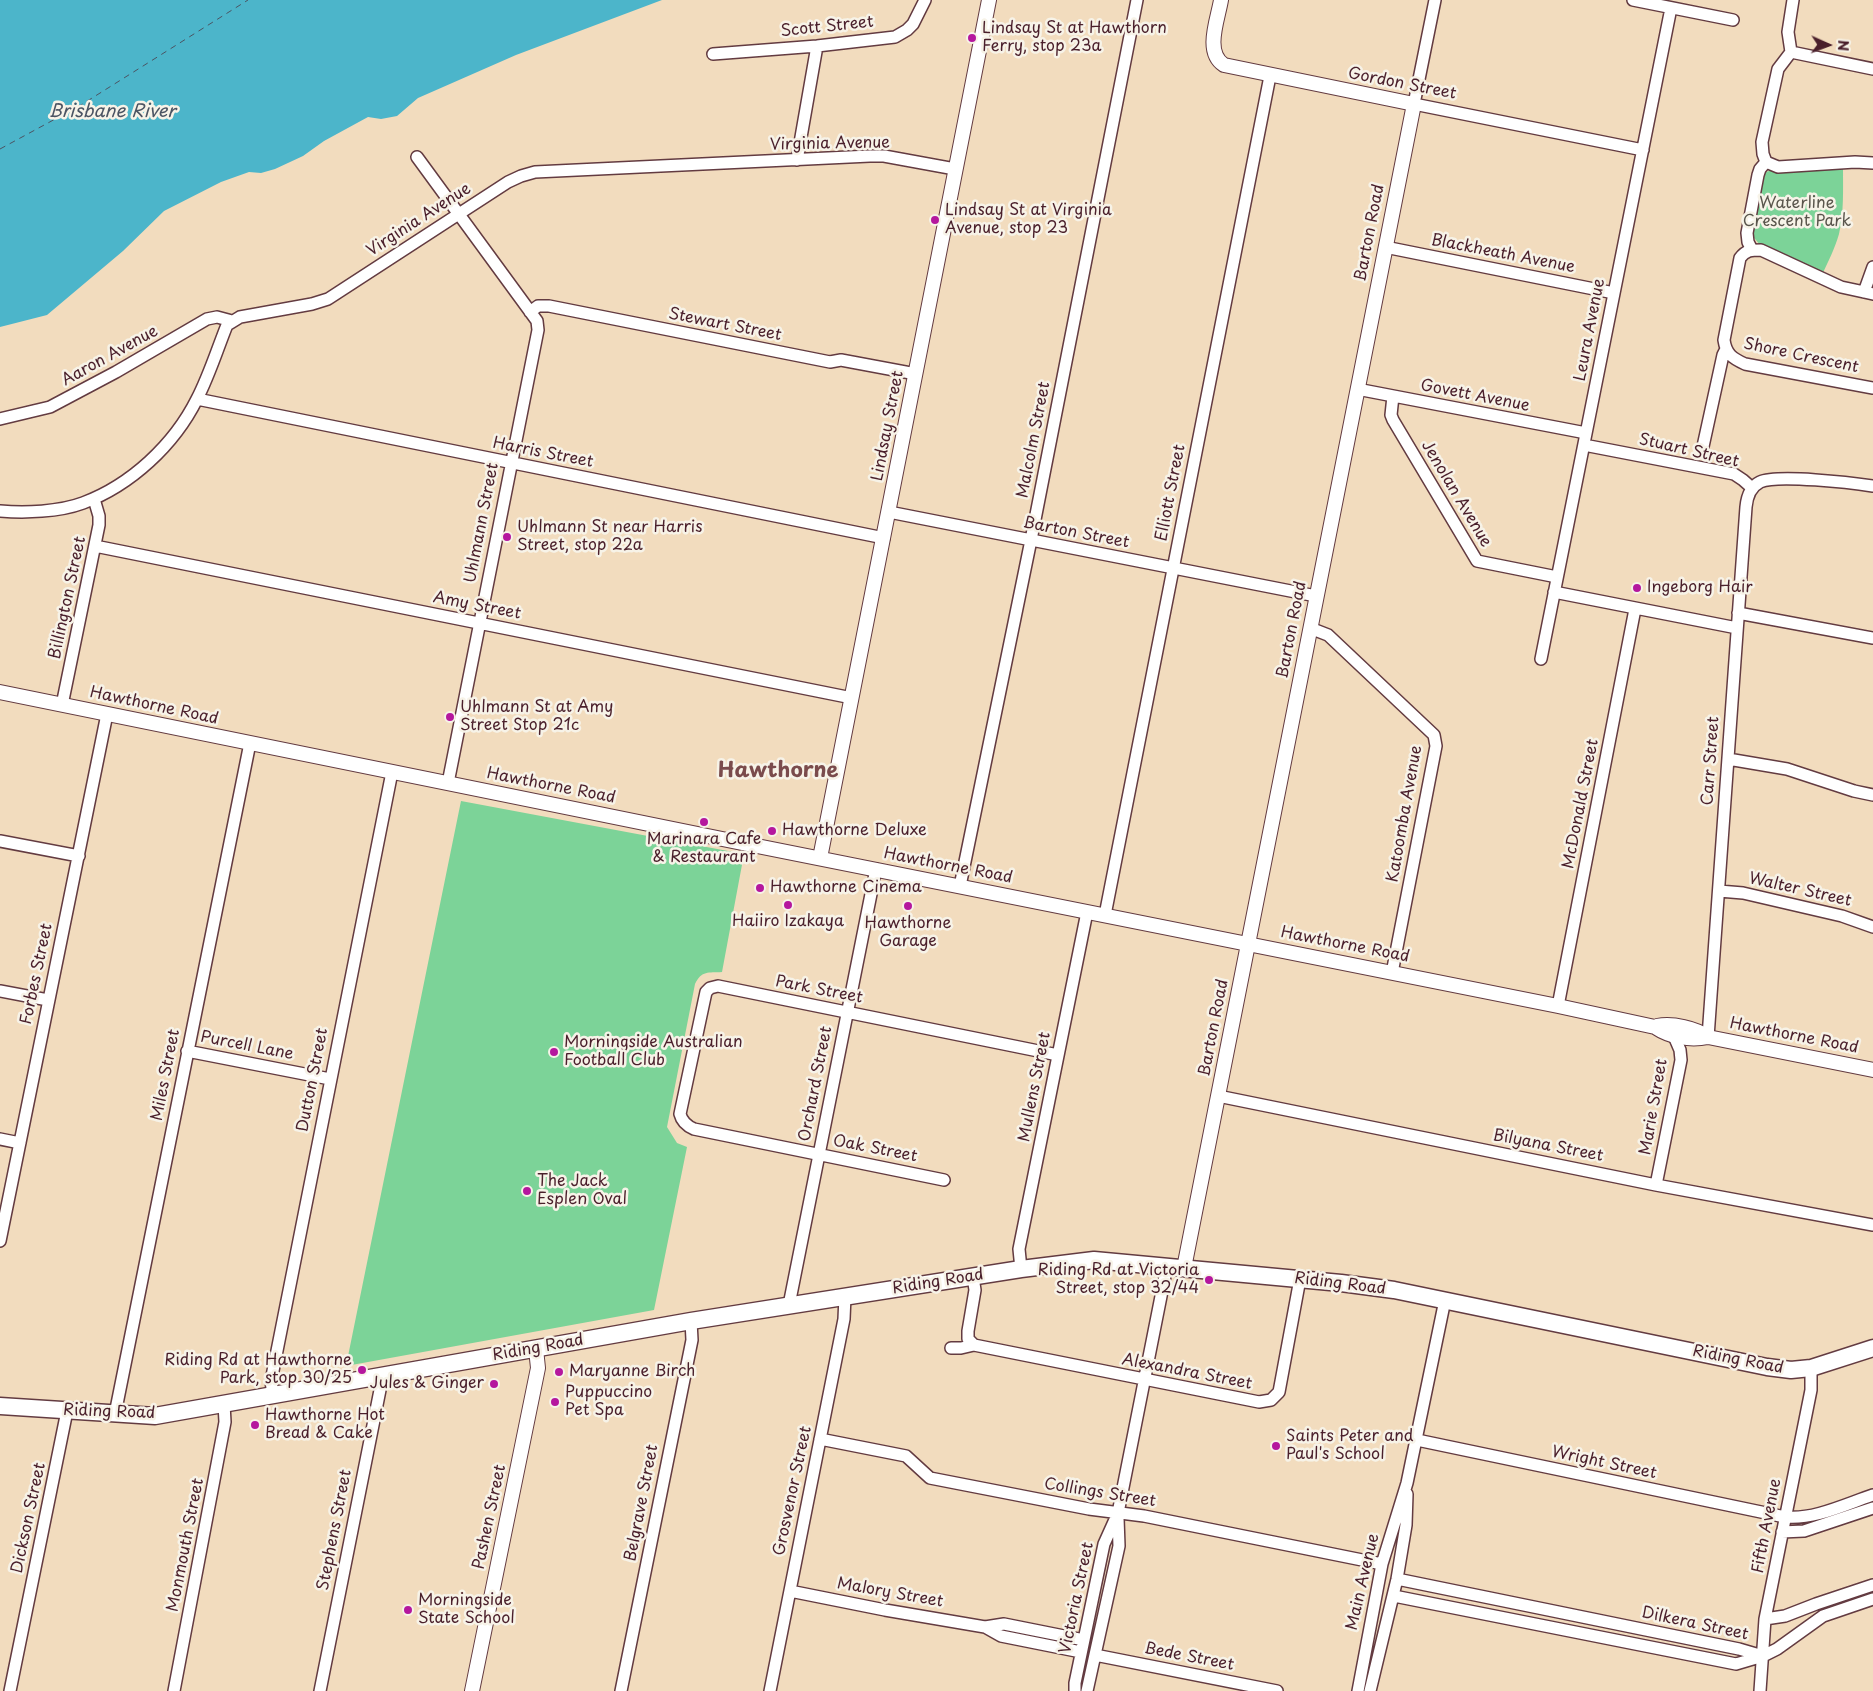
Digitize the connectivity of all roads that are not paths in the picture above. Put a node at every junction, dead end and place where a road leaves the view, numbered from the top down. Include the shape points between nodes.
1 (925, 0) edge
2 (989, 0) edge
3 (1138, 0) edge
4 (1221, 0) edge
5 (1435, 0) edge
6 (1632, 0) edge
7 (1793, 0) edge
8 (1671, 8) junction
9 (1733, 20) dead end
10 (817, 46) junction
11 (1791, 52) junction
12 (713, 54) dead end
13 (1873, 69) edge
14 (1270, 76) junction
15 (1414, 104) junction
16 (1643, 150) junction
17 (417, 158) dead end
18 (797, 160) junction
19 (1766, 162) junction
20 (1873, 163) edge
21 (956, 169) junction
22 (458, 214) junction
23 (1386, 247) junction
24 (1752, 250) junction
25 (1873, 266) edge
26 (1614, 293) junction
27 (1869, 293) edge
28 (530, 312) junction
29 (232, 321) junction
30 (1725, 351) junction
31 (916, 374) junction
32 (1873, 388) edge
33 (1358, 389) junction
34 (1393, 396) junction
35 (197, 399) junction
36 (0, 419) edge
37 (1586, 433) junction
38 (1584, 445) junction
39 (1702, 451) dead end
40 (510, 464) junction
41 (1873, 486) edge
42 (1752, 488) junction
43 (94, 499) junction
44 (0, 510) edge
45 (889, 512) junction
46 (884, 538) junction
47 (1031, 540) junction
48 (95, 546) junction
49 (1173, 569) junction
50 (1558, 577) junction
51 (1554, 592) junction
52 (1316, 596) junction
53 (1635, 609) junction
54 (1738, 613) junction
55 (480, 623) junction
56 (1310, 628) junction
57 (1737, 628) junction
58 (1873, 638) edge
59 (1541, 660) dead end
60 (0, 692) edge
61 (852, 698) junction
62 (62, 704) junction
63 (107, 714) junction
64 (250, 743) junction
65 (1728, 759) junction
66 (392, 772) junction
67 (448, 783) junction
68 (1873, 795) edge
69 (0, 841) edge
70 (79, 856) junction
71 (820, 858) junction
72 (876, 869) junction
73 (960, 886) junction
74 (1719, 891) junction
75 (1087, 912) junction
76 (1105, 915) junction
77 (1873, 927) edge
78 (1248, 944) junction
79 (1392, 973) junction
80 (0, 990) edge
81 (48, 1000) junction
82 (1558, 1006) junction
83 (847, 1012) junction
84 (1654, 1027) junction
85 (1674, 1036) junction
86 (1708, 1037) junction
87 (187, 1051) junction
88 (1058, 1055) junction
89 (1873, 1070) edge
90 (330, 1079) junction
91 (1218, 1096) junction
92 (684, 1123) joint
93 (0, 1139) edge
94 (20, 1143) junction
95 (819, 1154) junction
96 (944, 1180) dead end
97 (1656, 1185) junction
98 (1873, 1225) edge
99 (0, 1241) edge
100 (1167, 1266) junction
101 (1184, 1268) junction
102 (1021, 1269) junction
103 (973, 1277) junction
104 (1300, 1279) junction
105 (844, 1296) junction
106 (1445, 1300) junction
107 (789, 1305) junction
108 (691, 1321) junction
109 (974, 1345) junction
110 (951, 1348) dead end
111 (1873, 1348) edge
112 (536, 1349) junction
113 (1811, 1368) junction
114 (383, 1376) junction
115 (1145, 1380) junction
116 (273, 1395) junction
117 (224, 1404) junction
118 (0, 1406) edge
119 (66, 1411) junction
120 (115, 1414) junction
121 (820, 1439) junction
122 (1417, 1440) junction
123 (1407, 1482) junction
124 (1873, 1495) edge
125 (1873, 1508) edge
126 (1118, 1513) junction
127 (1785, 1517) junction
128 (1782, 1532) junction
129 (1382, 1564) junction
130 (1397, 1579) junction
131 (1873, 1585) edge
132 (790, 1591) junction
133 (1394, 1596) junction
134 (1873, 1599) edge
135 (1765, 1619) junction
136 (985, 1627) junction
137 (1084, 1640) junction
138 (1081, 1652) junction
139 (1095, 1655) junction
140 (1763, 1656) junction
141 (10, 1691) edge
142 (174, 1691) edge
143 (320, 1691) edge
144 (472, 1691) edge
145 (620, 1691) edge
146 (770, 1691) edge
147 (1075, 1691) edge
148 (1087, 1691) edge
149 (1278, 1691) edge
150 (1358, 1691) edge
151 (1370, 1691) edge
152 (1760, 1691) edge

1 - 10 street, Scott Street via 914,24 895,37
2 - 21 street, Lindsay Street
3 - 47 street, Malcolm Street
4 - 14 street, Gordon Street via 1213,49 1216,58 1229,68
5 - 15 street, Barton Road
6 - 8 street
7 - 11 street via 1788,32
8 - 9 street
8 - 16 street, Leura Avenue
10 - 12 street, Scott Street
10 - 18 street
11 - 13 street
11 - 19 street via 1778,69 1762,142
14 - 15 street, Gordon Street
14 - 49 street, Elliott Street
15 - 16 street, Gordon Street
15 - 23 street, Barton Road
16 - 26 street, Leura Avenue
17 - 22 street, Uhlmann Street
18 - 21 street, Virginia Avenue via 884,156
18 - 22 street, Virginia Avenue via 535,172 508,182
19 - 20 street via 1778,167
19 - 24 street via 1758,175 1747,233
21 - 31 street, Lindsay Street
22 - 28 street, Uhlmann Street
22 - 29 street, Virginia Avenue via 328,299
23 - 26 street, Blackheath Avenue
23 - 33 street, Barton Road
24 - 27 street via 1761,250 1840,287
24 - 30 street, Shore Crescent via 1740,258 1724,340
25 - 27 street
26 - 37 street, Leura Avenue
28 - 31 street, Stewart Street via 538,306 549,306 830,362 841,360
28 - 40 street, Uhlmann Street via 537,321 538,330
29 - 35 street via 227,325
29 - 36 street, Aaron Avenue via 217,317 207,319 50,407
30 - 32 street, Shore Crescent via 1745,364
30 - 39 street
31 - 45 street, Lindsay Street
33 - 34 street, Govett Avenue
33 - 52 street, Barton Road
34 - 37 street, Govett Avenue
34 - 50 street, Jenolan Avenue via 1393,420 1477,561
35 - 40 street, Harris Street
35 - 43 street via 178,431 140,471
37 - 38 street, Leura Avenue
38 - 42 street, Stuart Street via 1734,474
38 - 50 street, Leura Avenue
40 - 46 street, Harris Street
40 - 55 street, Uhlmann Street
41 - 42 street, Stuart Street via 1840,481 1764,480
42 - 54 street, Carr Street via 1746,500
43 - 44 street via 31,512
43 - 48 street, Billington Street via 99,516
45 - 46 street, Lindsay Street
45 - 47 street, Barton Street
46 - 61 street, Lindsay Street
47 - 49 street, Barton Street
47 - 73 street, Malcolm Street
48 - 55 street, Amy Street
48 - 62 street, Billington Street
49 - 52 street, Barton Street
49 - 76 street, Elliott Street
50 - 51 street, Leura Avenue
51 - 53 street
51 - 59 street, Leura Avenue
52 - 56 street, Barton Road
53 - 57 street
53 - 82 street, McDonald Street
54 - 57 street, Carr Street
54 - 58 street
55 - 61 street, Amy Street
55 - 67 street, Uhlmann Street
56 - 78 street, Barton Road
56 - 79 street, Katoomba Avenue via 1328,635 1434,735 1436,746
57 - 65 street, Carr Street
60 - 62 street, Hawthorne Road
61 - 71 street, Lindsay Street
62 - 63 street, Hawthorne Road
63 - 64 street, Hawthorne Road
63 - 70 street, Forbes Street
64 - 66 street, Hawthorne Road
64 - 87 street, Miles Street
65 - 68 street via 1787,769
65 - 74 street, Carr Street
66 - 67 street, Hawthorne Road
66 - 90 street, Dutton Street
67 - 71 street, Hawthorne Road
69 - 70 street
70 - 81 street, Forbes Street
71 - 72 street, Hawthorne Road
72 - 73 street, Hawthorne Road
72 - 83 street, Orchard Street
73 - 75 street, Hawthorne Road
74 - 77 street, Walter Street via 1743,893 1842,916
74 - 86 street, Carr Street
75 - 76 street, Hawthorne Road
75 - 88 street, Mullens Street
76 - 78 street, Hawthorne Road
78 - 79 street, Hawthorne Road
78 - 91 street, Barton Road
79 - 82 street, Hawthorne Road
80 - 81 street
81 - 94 street, Forbes Street
82 - 84 street, Hawthorne Road
83 - 88 street, Park Street
83 - 92 street, Park Street via 718,986 710,988 706,992 680,1114
83 - 95 street, Orchard Street
84 - 85 street, Hawthorne Road
84 - 86 street, Hawthorne Road via 1666,1024 1700,1031
85 - 86 street, Hawthorne Road via 1697,1040
85 - 97 street, Marie Street via 1681,1055
86 - 89 street, Hawthorne Road
87 - 90 street, Purcell Lane
87 - 120 street, Miles Street
88 - 102 street, Mullens Street via 1019,1249
90 - 116 street, Dutton Street via 271,1381
91 - 97 street, Bilyana Street
91 - 101 street, Barton Road
92 - 95 street, Oak Street via 694,1129
93 - 94 street
94 - 99 street, Forbes Street
95 - 96 street, Oak Street
95 - 107 street, Orchard Street
97 - 98 street, Bilyana Street
100 - 101 main road, Riding Road
100 - 102 main road, Riding Road via 1094,1260
100 - 115 street, Victoria Street
101 - 104 main road, Riding Road
102 - 103 main road, Riding Road
103 - 105 main road, Riding Road
103 - 109 street via 975,1290 968,1339
104 - 106 main road, Riding Road via 1394,1290
104 - 115 street, Alexandra Street via 1279,1392 1271,1400 1259,1402
105 - 107 main road, Riding Road
105 - 121 street, Grosvenor Street via 844,1319
106 - 113 main road, Riding Road via 1767,1367
106 - 122 street, Main Avenue
107 - 108 main road, Riding Road
108 - 112 main road, Riding Road
108 - 145 street, Belgrave Street via 692,1340
109 - 110 street, Alexandra Street
109 - 115 street, Alexandra Street
111 - 113 main road, Riding Road
112 - 114 main road, Riding Road
112 - 144 street, Pashen Street via 538,1368
113 - 127 street, Fifth Avenue via 1811,1390
114 - 116 main road, Riding Road
114 - 143 street, Stephens Street
115 - 126 street, Victoria Street
116 - 117 main road, Riding Road
117 - 120 main road, Riding Road via 155,1416
117 - 142 street, Monmouth Street via 226,1422
118 - 119 main road, Riding Road
119 - 120 main road, Riding Road
119 - 141 street, Dickson Street
121 - 126 street, Collings Street via 906,1456 930,1478
121 - 132 street, Grosvenor Street
122 - 123 street, Main Avenue
122 - 127 street, Wright Street
123 - 129 street, Main Avenue
123 - 130 street, Main Avenue via 1406,1525
124 - 127 street, Wright Street via 1811,1515
125 - 128 street via 1804,1530
126 - 129 street, Collings Street
126 - 137 street, Victoria Street via 1104,1544
126 - 139 street, Victoria Street via 1119,1546
127 - 128 street, Fifth Avenue
128 - 135 street, Fifth Avenue
129 - 150 street, Main Avenue
130 - 133 street, Main Avenue
130 - 140 street, Dilkera Street
131 - 135 street via 1786,1616
132 - 136 street, Malory Street
132 - 146 street, Grosvenor Street
133 - 140 street, Dilkera Street via 1736,1664
133 - 151 street, Main Avenue
134 - 140 street via 1823,1616
135 - 140 street, Fifth Avenue
136 - 137 street, Malory Street via 1004,1624
136 - 138 street, Malory Street via 1002,1636
137 - 138 street, Victoria Street
138 - 147 street, Victoria Street
139 - 148 street, Victoria Street
139 - 149 street, Bede Street
140 - 152 street, Fifth Avenue

